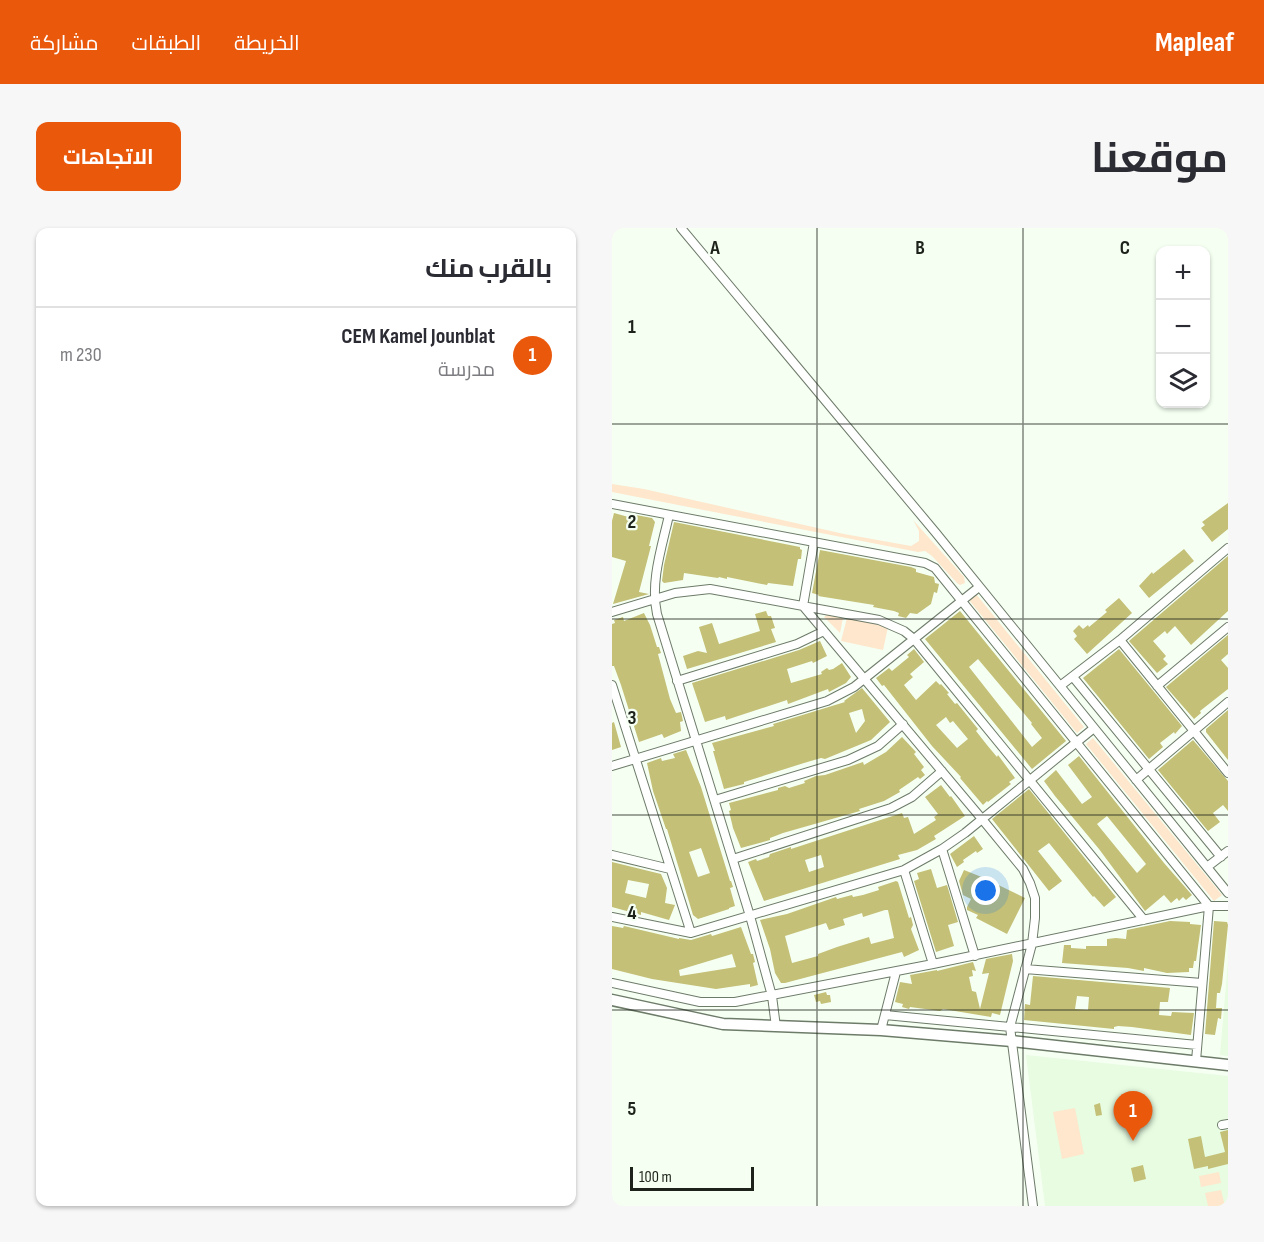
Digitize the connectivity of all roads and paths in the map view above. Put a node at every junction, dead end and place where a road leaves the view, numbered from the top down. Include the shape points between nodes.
1 (681, 228) edge
2 (612, 504) edge
3 (669, 515) junction
4 (814, 543) junction
5 (1228, 548) edge
6 (979, 586) junction
7 (654, 600) junction
8 (962, 600) junction
9 (804, 606) junction
10 (612, 612) edge
11 (1228, 627) edge
12 (824, 631) junction
13 (914, 639) junction
14 (1120, 640) junction
15 (1073, 676) junction
16 (865, 678) junction
17 (677, 681) junction
18 (612, 685) edge
19 (1060, 686) junction
20 (1157, 686) junction
21 (1228, 702) edge
22 (903, 724) junction
23 (1094, 728) junction
24 (1194, 731) junction
25 (696, 741) junction
26 (1077, 742) junction
27 (635, 758) junction
28 (612, 766) edge
29 (1149, 769) junction
30 (942, 771) junction
31 (1228, 773) edge
32 (1029, 780) junction
33 (1136, 780) junction
34 (714, 800) junction
35 (982, 819) junction
36 (942, 849) junction
37 (1224, 854) edge
38 (612, 855) edge
39 (733, 859) junction
40 (1207, 867) junction
41 (670, 869) junction
42 (904, 870) junction
43 (1228, 892) edge
44 (1209, 906) junction
45 (1228, 906) edge
46 (750, 916) junction
47 (612, 917) edge
48 (1144, 920) junction
49 (691, 933) junction
50 (1032, 944) junction
51 (975, 956) junction
52 (933, 964) junction
53 (1025, 969) junction
54 (896, 972) junction
55 (612, 983) edge
56 (1202, 983) junction
57 (772, 996) junction
58 (612, 1000) edge
59 (885, 1015) junction
60 (776, 1027) junction
61 (1010, 1027) junction
62 (881, 1030) junction
63 (1012, 1041) junction
64 (1197, 1045) junction
65 (1196, 1061) junction
66 (1228, 1065) edge
67 (1033, 1206) edge

1 - 6 street
2 - 3 street
3 - 4 street
3 - 7 street
4 - 8 street via 925,563 935,568
4 - 9 street
5 - 14 street
6 - 8 street
6 - 19 street
7 - 9 street via 710,589
7 - 10 street
7 - 17 street
8 - 13 street
8 - 26 street
9 - 12 street
9 - 13 street via 879,620
11 - 20 street
12 - 16 street
12 - 17 street via 797,644
13 - 16 street
13 - 32 street
14 - 15 street
14 - 20 street
15 - 19 street
15 - 29 street
16 - 22 street
16 - 25 street via 827,701
17 - 25 street
18 - 27 street
19 - 23 street
20 - 24 street
21 - 24 street
22 - 30 street
22 - 34 street via 878,746 848,760
23 - 26 street
23 - 33 street
24 - 29 street
24 - 31 street
25 - 27 street
25 - 34 street
26 - 32 street
26 - 44 street
27 - 28 street
27 - 41 street
29 - 33 street
29 - 37 street
30 - 35 street
30 - 39 street via 912,797 891,808
32 - 35 street
32 - 48 street
33 - 40 street
34 - 39 street
35 - 36 street
35 - 50 street via 1030,883 1035,898
36 - 42 street
36 - 51 street
37 - 40 street
38 - 41 street
39 - 46 street
40 - 43 street
41 - 49 street
42 - 46 street
42 - 52 street
44 - 45 street
44 - 48 street
44 - 56 street
46 - 49 street
46 - 57 street
47 - 49 street
48 - 50 street
50 - 51 street
50 - 53 street
51 - 52 street
52 - 54 street
53 - 56 street
53 - 61 street
54 - 57 street
54 - 59 street
55 - 57 street via 700,1002
56 - 64 street
57 - 60 street
58 - 60 main road via 723,1024
59 - 61 street
59 - 62 street
60 - 62 main road
61 - 63 street
61 - 64 street
62 - 63 main road
63 - 65 main road
63 - 67 street
64 - 65 street
65 - 66 main road

